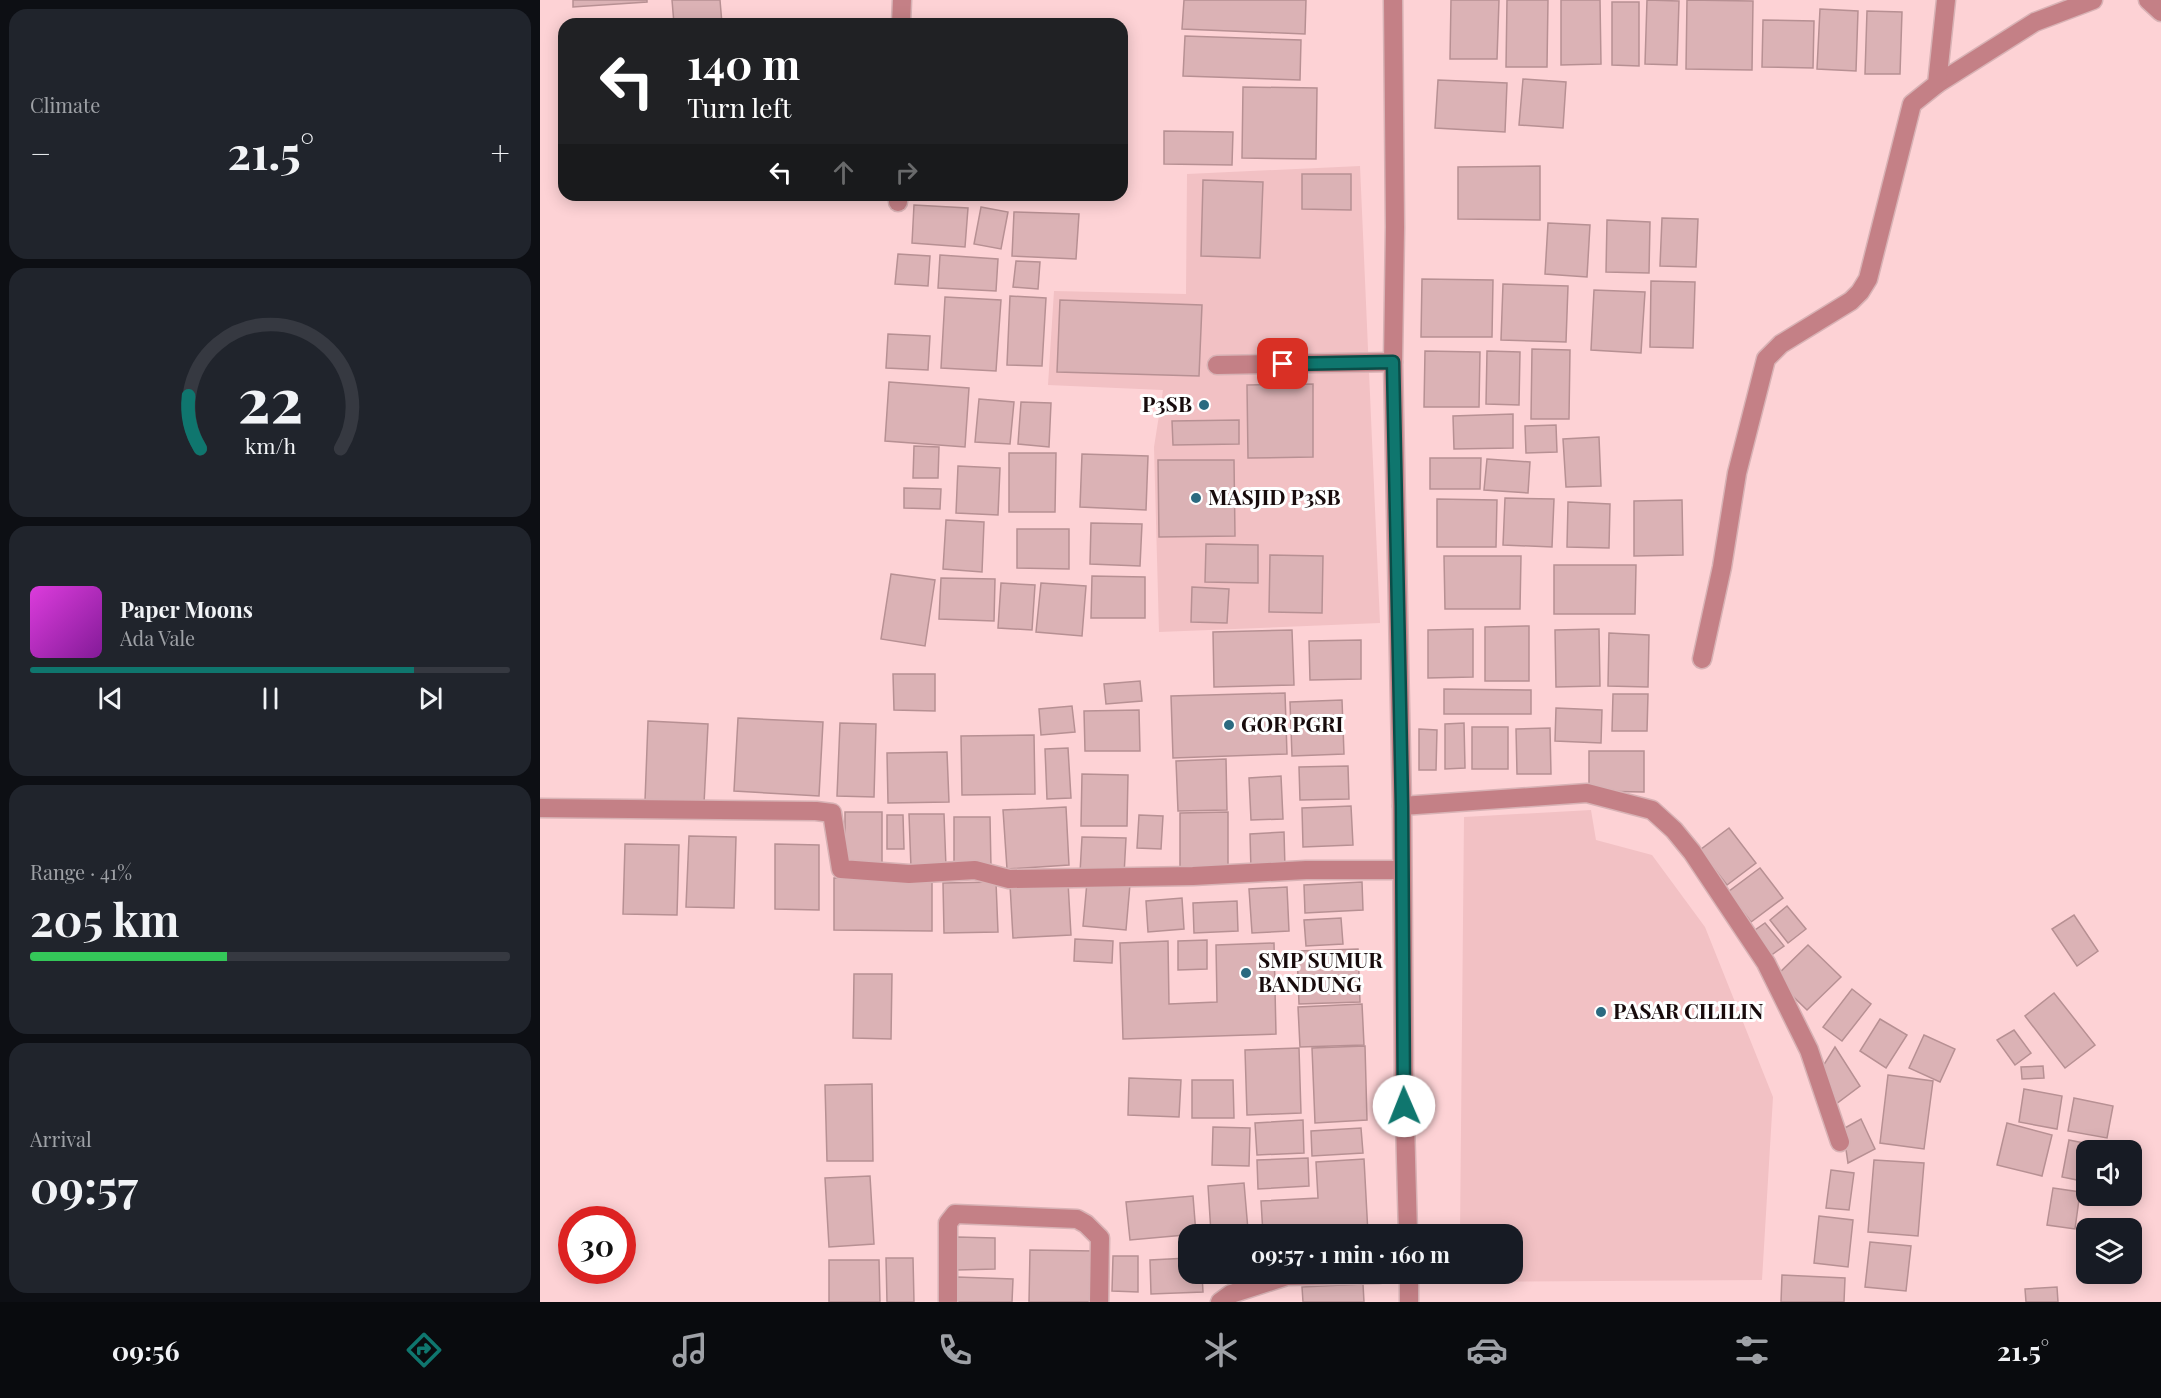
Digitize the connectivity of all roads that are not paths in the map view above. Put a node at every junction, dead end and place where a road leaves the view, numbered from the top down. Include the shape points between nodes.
1 (902, 0) edge
2 (1393, 0) edge
3 (1946, 0) edge
4 (2093, 0) edge
5 (2148, 0) edge
6 (2161, 12) edge
7 (902, 18) edge
8 (1936, 84) junction
9 (1393, 362) junction
10 (1217, 365) dead end
11 (1702, 659) dead end
12 (1402, 806) junction
13 (540, 808) edge
14 (1402, 870) junction
15 (1840, 1142) dead end
16 (1407, 1224) edge
17 (1262, 1284) edge
18 (1408, 1284) edge
19 (948, 1302) edge
20 (1100, 1302) edge
21 (1221, 1302) edge
22 (1409, 1302) edge

1 - 7 street
2 - 9 street
3 - 8 street
4 - 8 street via 2035,22
5 - 6 street
8 - 11 street via 1912,104 1868,279 1851,301 1781,344 1766,359 1737,473
9 - 10 street
9 - 12 street
12 - 14 street
12 - 15 street via 1587,793 1652,810 1692,852 1766,963 1809,1050
13 - 14 street via 832,813 841,869 909,874 975,870 1009,879
14 - 16 street
17 - 21 street via 1231,1294
18 - 22 street
19 - 20 street via 948,1223 955,1214 1077,1219 1086,1224 1100,1238

